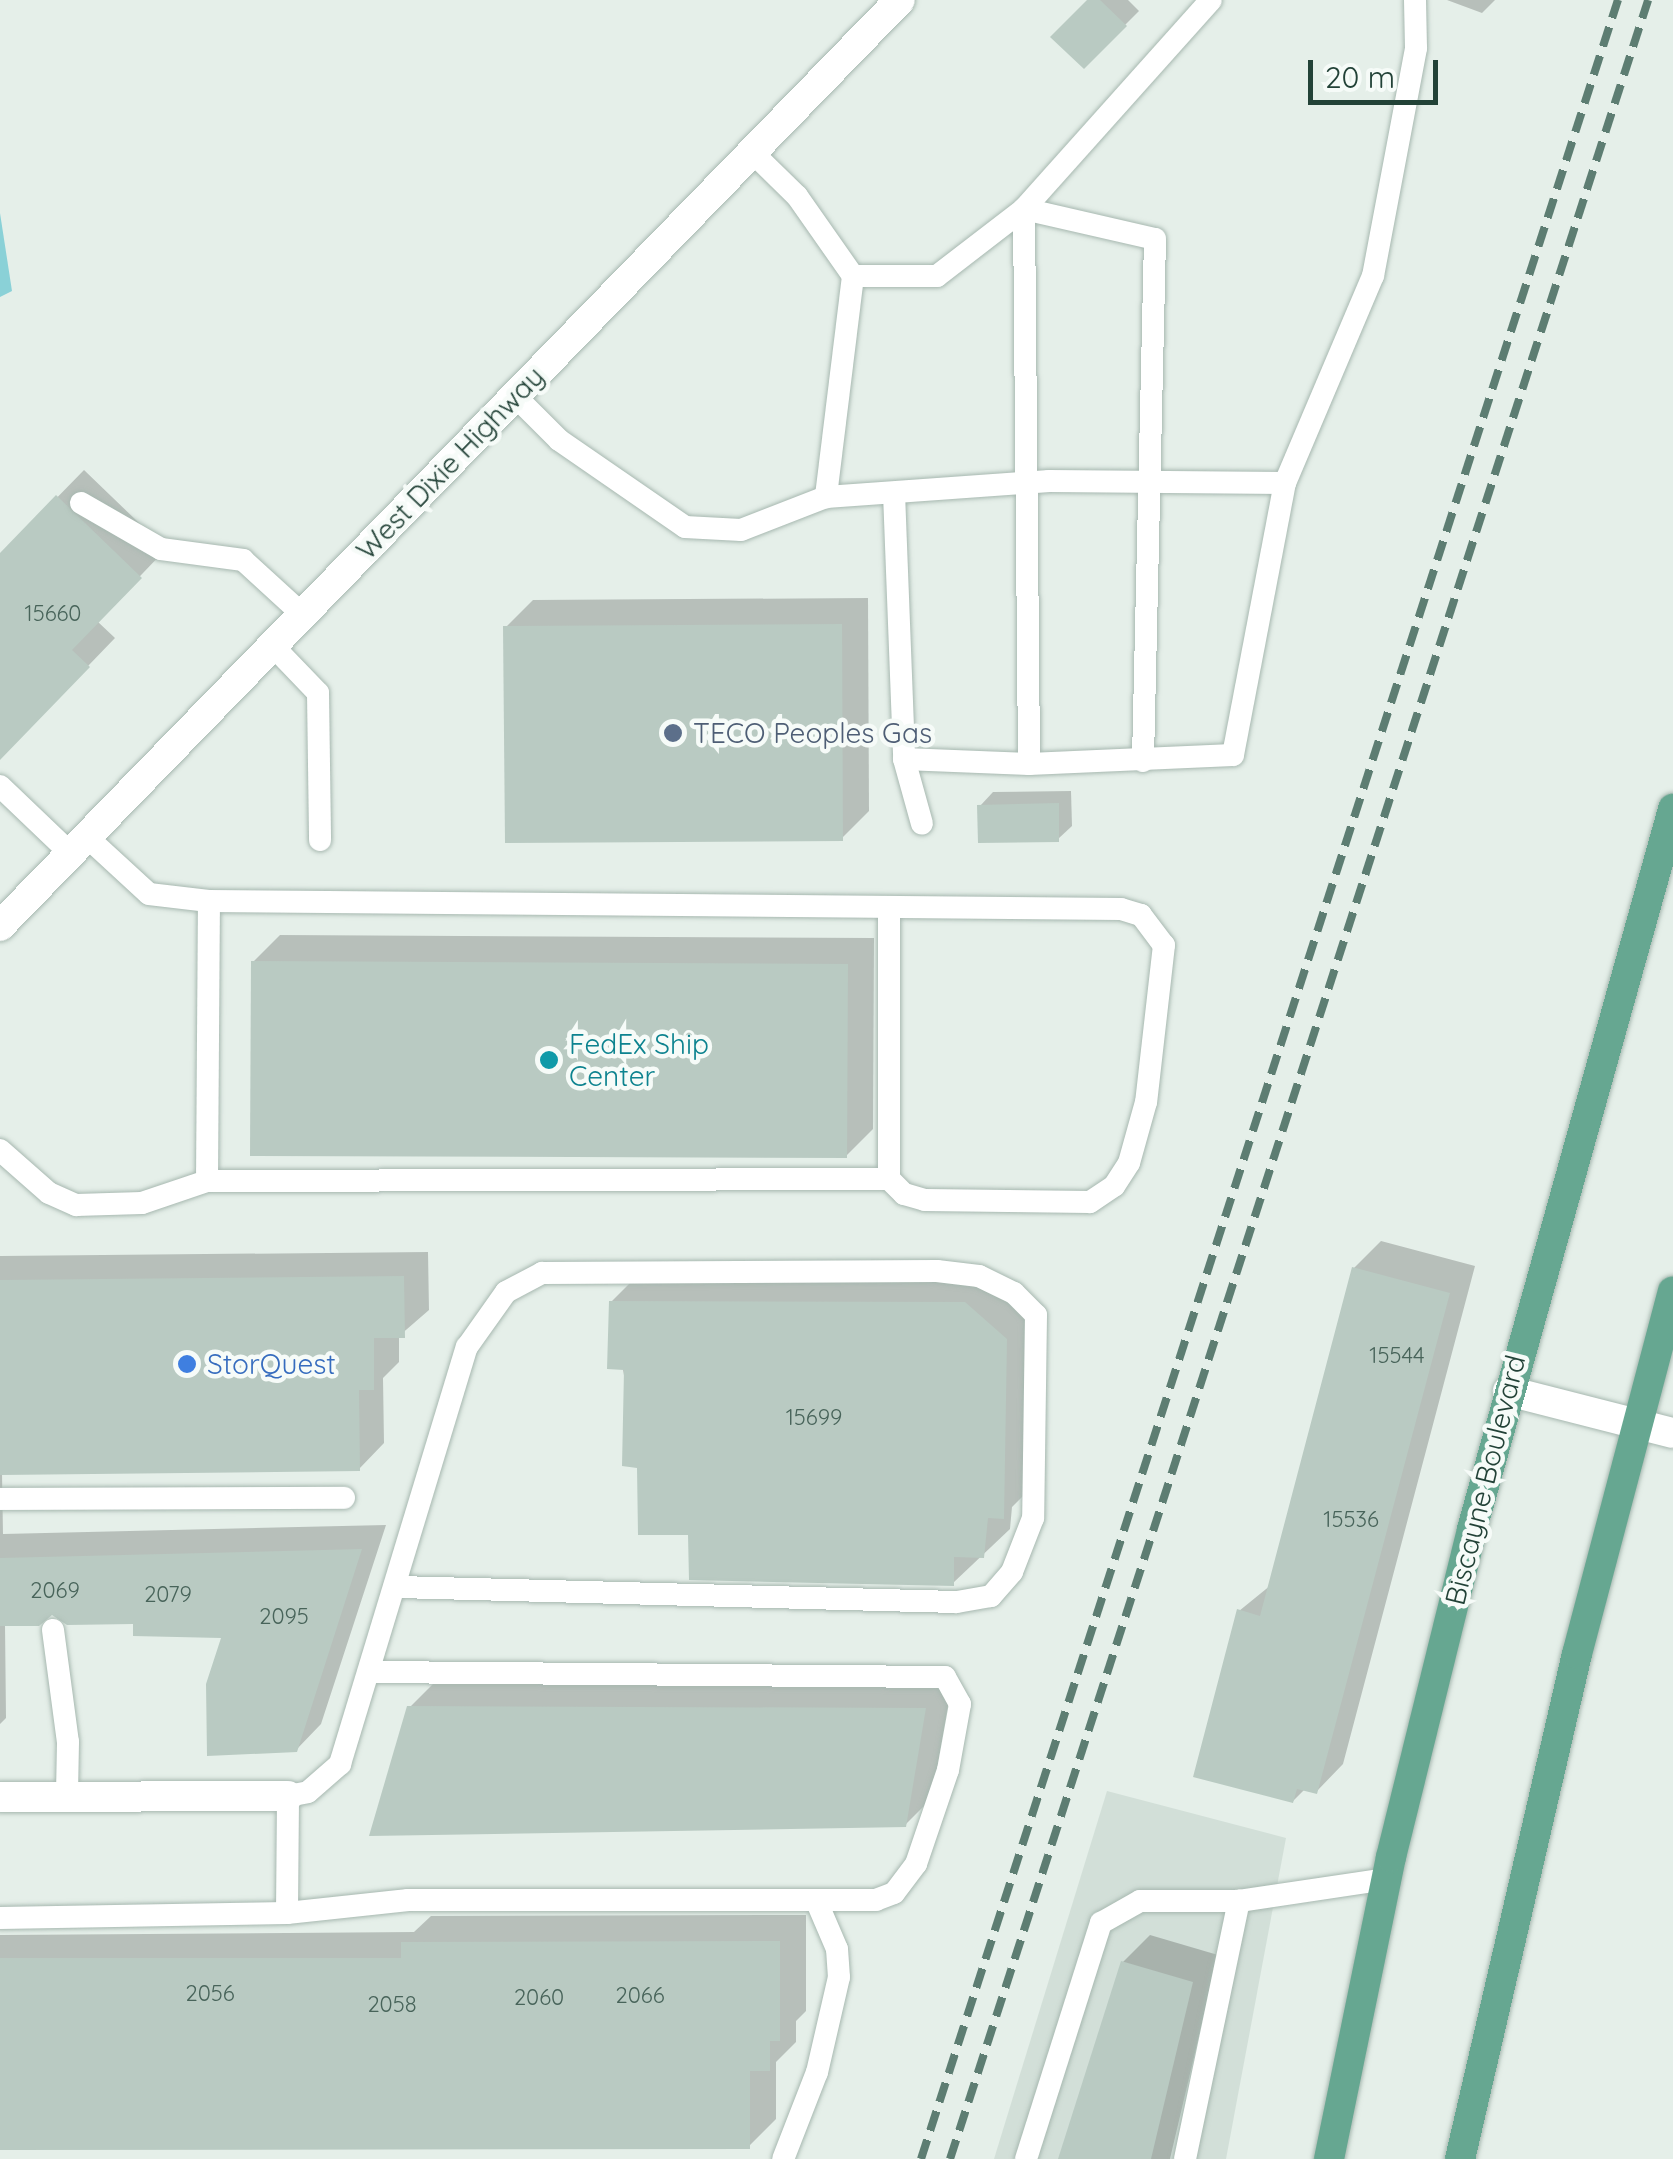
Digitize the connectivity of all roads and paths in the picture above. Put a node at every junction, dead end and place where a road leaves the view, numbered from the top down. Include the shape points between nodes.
1 (900, 0) edge
2 (1211, 0) edge
3 (1414, 0) edge
4 (752, 152) junction
5 (1024, 209) junction
6 (853, 276) junction
7 (516, 396) junction
8 (1149, 483) junction
9 (1285, 483) junction
10 (1024, 485) junction
11 (894, 494) junction
12 (826, 497) junction
13 (80, 503) dead end
14 (303, 616) junction
15 (273, 646) junction
16 (904, 759) junction
17 (1143, 761) junction
18 (1029, 764) junction
19 (0, 786) edge
20 (1673, 809) edge
21 (922, 824) dead end
22 (320, 840) dead end
23 (79, 845) junction
24 (209, 901) junction
25 (889, 907) junction
26 (0, 925) edge
27 (0, 1150) edge
28 (889, 1179) junction
29 (207, 1180) junction
30 (1673, 1291) edge
31 (1508, 1391) junction
32 (1637, 1425) junction
33 (1673, 1433) edge
34 (0, 1498) edge
35 (344, 1498) dead end
36 (397, 1586) junction
37 (53, 1630) dead end
38 (370, 1672) junction
39 (67, 1796) junction
40 (288, 1796) junction
41 (0, 1797) edge
42 (1387, 1879) junction
43 (816, 1900) junction
44 (1240, 1901) junction
45 (287, 1913) junction
46 (0, 1918) edge
47 (783, 2159) edge
48 (1026, 2159) edge
49 (1186, 2159) edge
50 (1329, 2159) edge
51 (1460, 2159) edge

1 - 4 main road, West Dixie Highway
2 - 5 lane
3 - 9 lane via 1416,48 1373,276
4 - 6 lane via 796,196
4 - 7 main road, West Dixie Highway
5 - 6 lane via 937,276
5 - 8 lane via 1155,240
5 - 10 lane
6 - 12 lane
7 - 12 lane via 558,440 685,527 741,530
7 - 14 main road, West Dixie Highway
8 - 9 lane
8 - 10 lane
8 - 17 lane
9 - 17 lane via 1233,756
10 - 11 lane
10 - 18 lane
11 - 12 lane
11 - 16 lane
13 - 14 lane via 161,549 242,560
14 - 15 main road, West Dixie Highway
15 - 22 lane via 318,694
15 - 23 main road, West Dixie Highway
16 - 18 lane
16 - 21 lane
17 - 18 lane
19 - 23 lane
20 - 31 main road, Biscayne Boulevard
23 - 24 lane via 149,894
23 - 26 main road, West Dixie Highway
24 - 25 lane
24 - 29 lane
25 - 28 lane
25 - 28 lane via 1121,908 1141,915 1164,945 1146,1102 1129,1163 1114,1186 1090,1202 925,1200 904,1194
27 - 29 lane via 37,1185 76,1205 142,1204
28 - 29 lane
30 - 32 main road
31 - 32 main road
31 - 42 main road, Biscayne Boulevard
32 - 33 main road
32 - 51 main road
34 - 35 lane
36 - 36 lane via 956,1602 991,1596 1012,1572 1033,1518 1036,1315 1014,1293 979,1276 937,1271 542,1272 506,1292 467,1347
36 - 38 lane
37 - 39 lane via 68,1742
38 - 40 lane via 340,1764 308,1792
38 - 43 lane via 944,1677 960,1704 948,1770 916,1864 894,1893 876,1900
39 - 40 main road
39 - 41 main road
40 - 45 lane
42 - 44 lane
42 - 50 main road, Biscayne Boulevard
43 - 45 lane via 408,1900
43 - 47 lane via 828,1922 839,1977 817,2072
44 - 48 lane via 1140,1901 1101,1923
44 - 49 lane
45 - 46 lane

